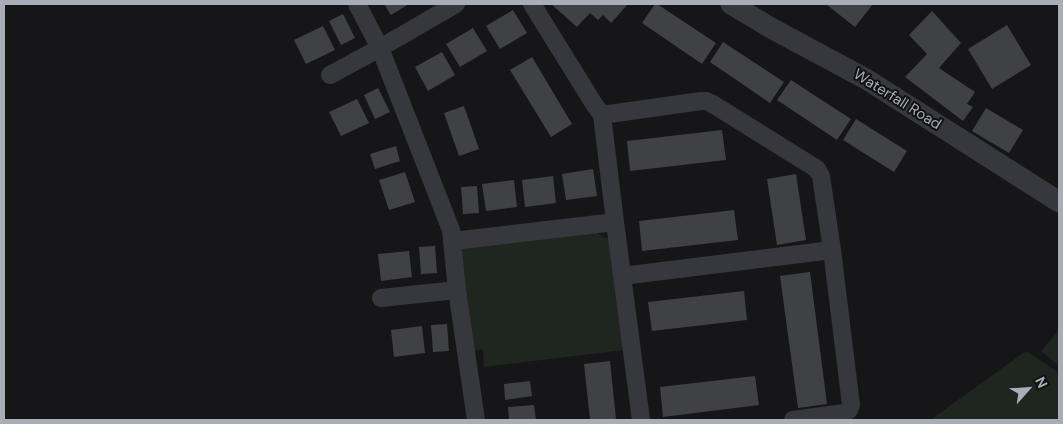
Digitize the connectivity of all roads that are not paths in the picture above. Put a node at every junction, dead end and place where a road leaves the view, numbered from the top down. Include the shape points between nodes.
1 (357, 4) edge
2 (456, 4) edge
3 (532, 4) edge
4 (731, 4) edge
5 (380, 48) junction
6 (330, 76) dead end
7 (602, 115) junction
8 (1059, 202) edge
9 (615, 222) junction
10 (453, 241) junction
11 (832, 250) junction
12 (622, 276) junction
13 (457, 290) junction
14 (381, 298) dead end
15 (476, 420) edge
16 (640, 420) edge
17 (793, 420) edge

1 - 5 street
2 - 5 street
3 - 7 street
4 - 8 street, Waterfall Road via 866,79
5 - 6 street
5 - 10 street
7 - 9 street
7 - 11 street via 701,101 711,103 817,169 821,176
9 - 10 street
9 - 12 street
10 - 13 street
11 - 12 street
11 - 17 street via 851,405 844,413
12 - 16 street
13 - 14 street
13 - 15 street

